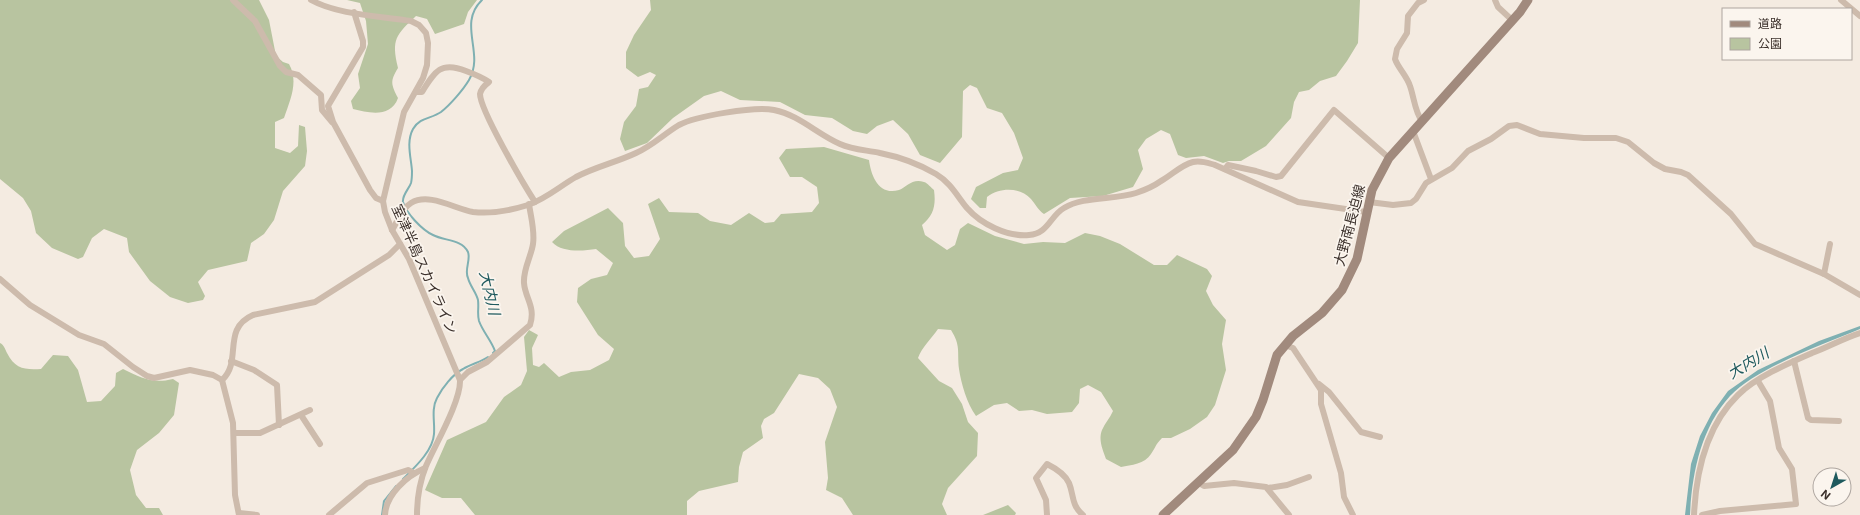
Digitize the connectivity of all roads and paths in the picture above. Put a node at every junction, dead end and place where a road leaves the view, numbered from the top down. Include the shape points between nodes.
1 (233, 0) edge
2 (311, 0) edge
3 (1424, 0) edge
4 (1495, 0) edge
5 (1528, 0) edge
6 (1841, 0) edge
7 (1850, 8) edge
8 (1852, 9) edge
9 (354, 12) junction
10 (1860, 16) edge
11 (1512, 20) junction
12 (416, 92) junction
13 (1422, 121) junction
14 (333, 122) junction
15 (1414, 131) junction
16 (1389, 158) junction
17 (1225, 168) junction
18 (1431, 179) junction
19 (383, 201) junction
20 (1368, 202) junction
21 (532, 203) junction
22 (1366, 212) junction
23 (392, 230) junction
24 (400, 244) junction
25 (1830, 244) dead end
26 (1824, 274) junction
27 (0, 279) edge
28 (1860, 295) edge
29 (1860, 333) edge
30 (1285, 345) junction
31 (232, 361) junction
32 (1794, 361) junction
33 (222, 380) junction
34 (460, 380) junction
35 (1758, 381) junction
36 (1319, 384) junction
37 (310, 410) dead end
38 (301, 414) junction
39 (1839, 420) dead end
40 (279, 425) junction
41 (234, 433) junction
42 (1380, 437) dead end
43 (320, 444) dead end
44 (425, 468) junction
45 (412, 472) junction
46 (1309, 476) dead end
47 (1199, 483) junction
48 (1268, 488) junction
49 (239, 514) edge
50 (256, 515) edge
51 (328, 515) edge
52 (385, 515) edge
53 (417, 515) edge
54 (1046, 515) edge
55 (1083, 515) edge
56 (1162, 515) edge
57 (1288, 515) edge
58 (1353, 515) edge
59 (1694, 515) edge
60 (1702, 515) edge

1 - 14 street via 255,21 280,66 286,72 298,75 320,95 322,110
2 - 9 street, 室津半島スカイライン
3 - 13 street via 1418,3 1408,16 1407,33 1397,49 1395,59 1410,84 1416,112
4 - 11 street via 1498,7
5 - 11 main road, 大野南長迫線
6 - 7 street
8 - 10 street
9 - 12 street, 室津半島スカイライン via 411,21 426,33 427,65 424,78
9 - 14 street via 363,47 328,103
11 - 13 main road, 大野南長迫線
12 - 19 street, 室津半島スカイライン via 404,112
12 - 21 street via 422,92 432,76 446,66 453,66 489,82 481,90 480,95
13 - 15 main road, 大野南長迫線
14 - 19 street via 370,190 376,198
15 - 16 main road, 大野南長迫線
15 - 18 street
16 - 17 street via 1334,110 1282,176 1276,178 1235,165 1228,165
16 - 20 main road, 大野南長迫線
17 - 21 street via 1194,161 1153,186 1138,192 1071,204 1062,208 1038,234 1018,235 994,228 974,216 951,186 925,168 898,157 840,144 792,116 761,109 708,116 681,124 654,144 635,154 586,172
17 - 22 street via 1298,202
18 - 20 street via 1411,203 1393,205
18 - 26 street via 1452,168 1468,151 1509,126 1517,125 1540,134 1616,138 1628,142 1665,169 1688,175 1731,214 1755,244
19 - 23 street, 室津半島スカイライン
20 - 22 main road, 大野南長迫線
21 - 23 street via 488,212 473,212 423,200 411,202 403,210
21 - 34 street via 533,245 524,283 532,310 530,325 487,362 468,372
22 - 30 main road, 大野南長迫線 via 1357,259 1342,290 1322,313
23 - 24 street, 室津半島スカイライン
24 - 31 street via 389,255 315,302 246,318 235,331
24 - 34 street, 室津半島スカイライン via 409,259
25 - 26 street
26 - 28 street
27 - 33 street via 30,305 79,335 104,344 147,376 154,378 190,370 213,375
29 - 32 street
30 - 36 street via 1293,348 1301,363
30 - 47 main road, 大野南長迫線 via 1277,355 1256,417 1233,450
31 - 33 street via 227,375
31 - 40 street via 254,370 277,385
32 - 35 street
32 - 39 street via 1808,418
33 - 41 street
34 - 44 street via 457,397
35 - 59 street via 1739,394 1715,424 1700,470
35 - 60 street via 1770,401 1779,448 1792,469 1796,504
36 - 42 street via 1329,392 1361,432
36 - 58 street via 1323,413 1341,474 1344,496
37 - 38 street
38 - 40 street
38 - 43 street
40 - 41 street via 260,433
41 - 49 street via 235,495
44 - 45 street
44 - 53 street via 419,488
45 - 51 street via 367,483
45 - 52 street via 388,500
46 - 48 street via 1287,485
47 - 48 street via 1204,486 1234,483
47 - 56 main road, 大野南長迫線
48 - 57 street
49 - 50 street
54 - 55 street via 1046,500 1036,478 1047,464 1066,478 1072,500

